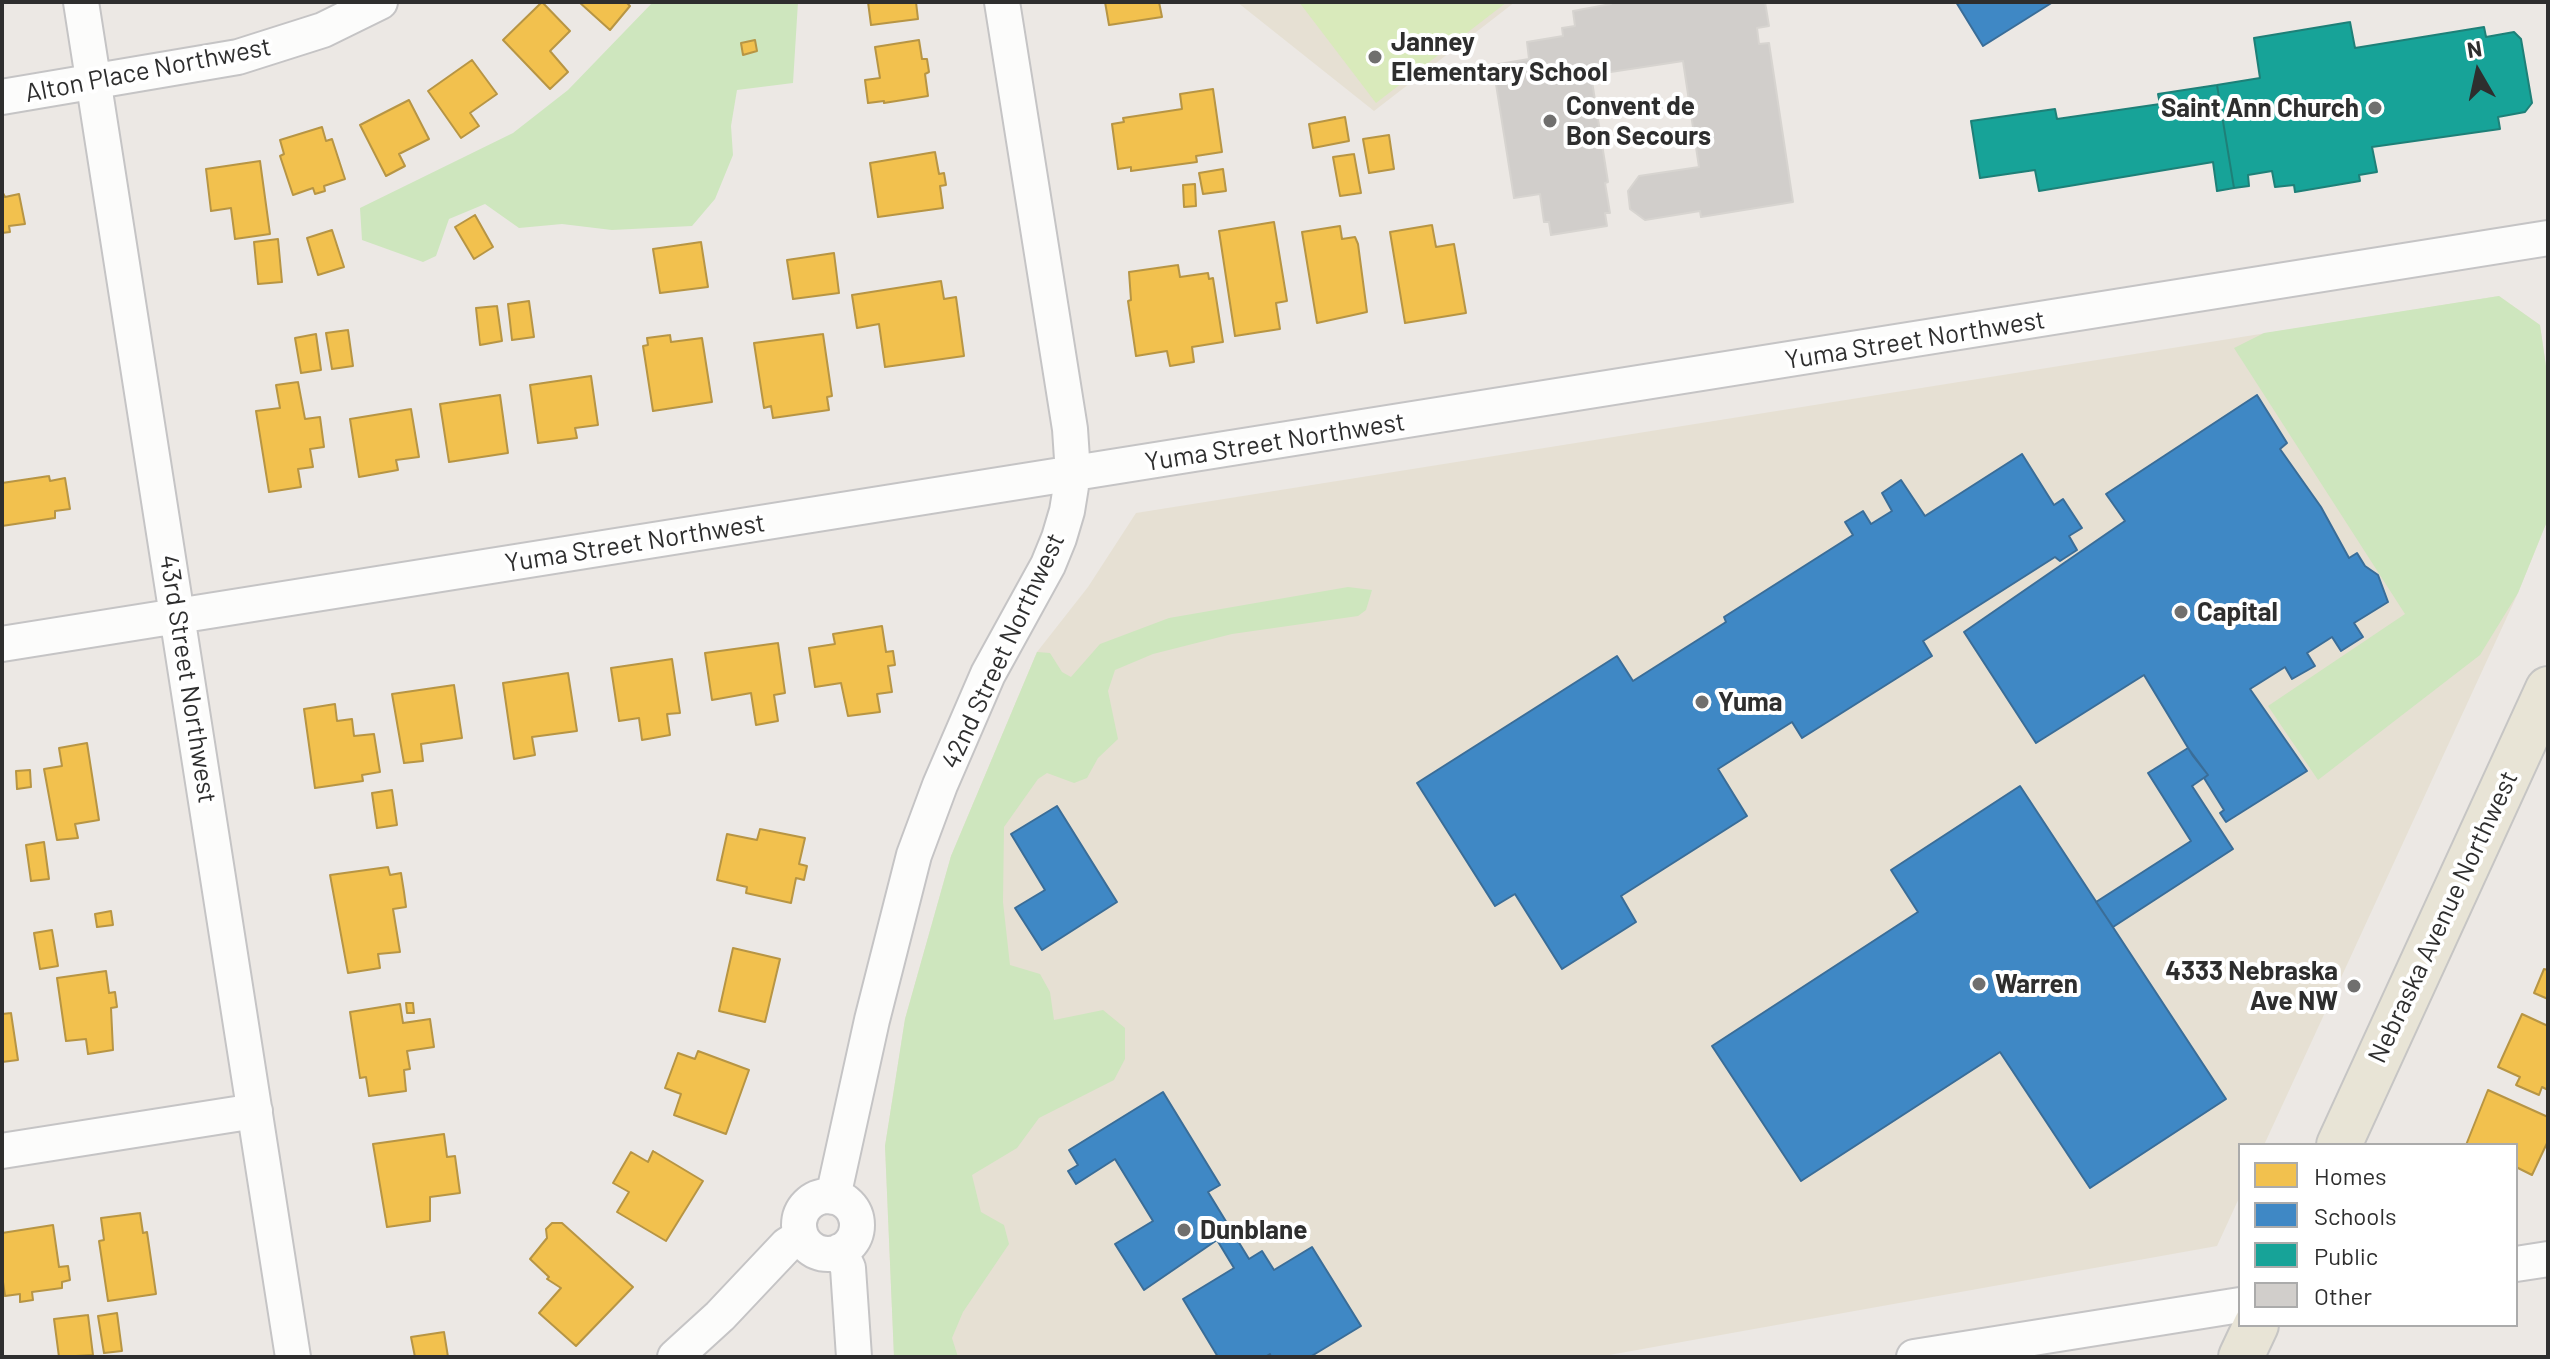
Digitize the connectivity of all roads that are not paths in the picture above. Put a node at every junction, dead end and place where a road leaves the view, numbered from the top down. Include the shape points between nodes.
1 (81, 2) edge
2 (380, 2) edge
3 (1002, 2) edge
4 (94, 82) junction
5 (2, 97) edge
6 (2548, 238) edge
7 (1073, 474) junction
8 (178, 616) junction
9 (2, 644) edge
10 (2548, 689) edge
11 (255, 1111) junction
12 (2340, 1143) edge
13 (2, 1151) edge
14 (833, 1197) junction
15 (801, 1236) junction
16 (840, 1251) junction
17 (2548, 1259) edge
18 (2518, 1264) edge
19 (2238, 1305) edge
20 (2255, 1327) edge
21 (293, 1357) edge
22 (675, 1357) edge
23 (854, 1357) edge
24 (1914, 1357) edge
25 (2241, 1357) edge

1 - 4 street, 43rd Street Northwest
2 - 4 street, Alton Place Northwest via 267,50
3 - 7 street, 42nd Street Northwest
4 - 5 street, Alton Place Northwest
4 - 8 street, 43rd Street Northwest
6 - 7 street, Yuma Street Northwest
7 - 8 street, Yuma Street Northwest
7 - 14 street, 42nd Street Northwest via 1067,511 1048,565 988,674 914,855
8 - 9 street, Yuma Street Northwest
8 - 11 street, 43rd Street Northwest
10 - 12 main road, Nebraska Avenue Northwest
11 - 13 street
11 - 21 street, 43rd Street Northwest
14 - 15 street via 819,1197 804,1209
14 - 16 street via 846,1203 856,1219 854,1238
15 - 16 street via 813,1250
15 - 22 street
16 - 23 street via 848,1268
17 - 18 street
19 - 24 street
20 - 25 main road

